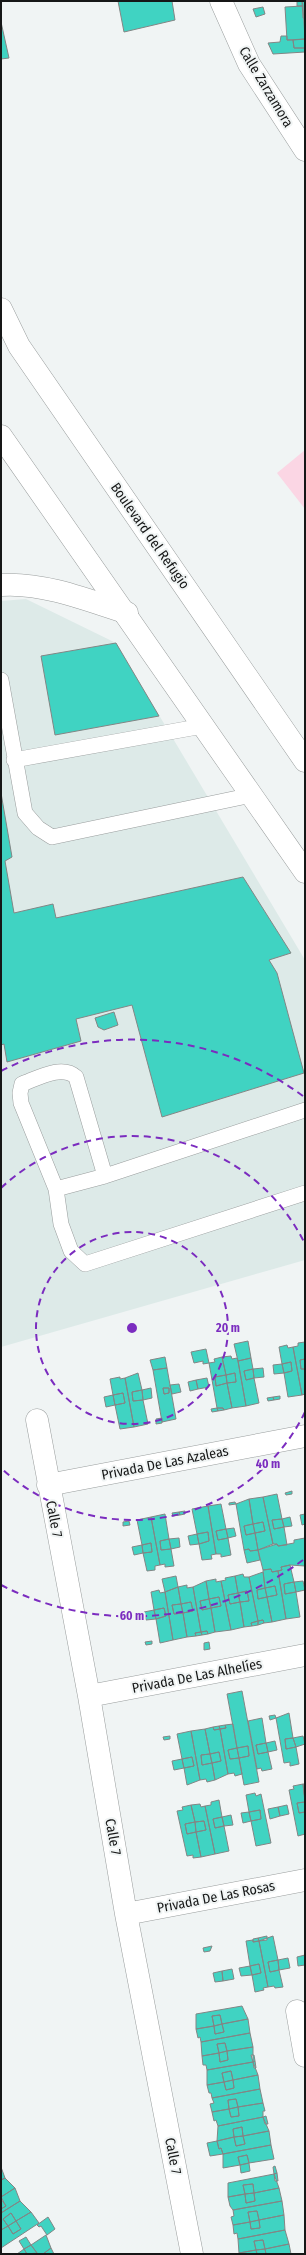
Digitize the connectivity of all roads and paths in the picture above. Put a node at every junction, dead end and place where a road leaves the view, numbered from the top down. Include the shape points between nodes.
1 (222, 1) edge
2 (305, 150) edge
3 (1, 309) edge
4 (1, 436) edge
5 (1, 585) edge
6 (127, 614) junction
7 (1, 680) edge
8 (203, 726) junction
9 (14, 760) junction
10 (305, 761) edge
11 (252, 795) junction
12 (305, 872) edge
13 (305, 1110) edge
14 (105, 1176) junction
15 (56, 1189) junction
16 (305, 1193) edge
17 (37, 1420) dead end
18 (305, 1436) edge
19 (48, 1485) junction
20 (305, 1655) edge
21 (89, 1696) junction
22 (305, 1880) edge
23 (126, 1914) junction
24 (297, 2011) dead end
25 (305, 2056) edge
26 (192, 2254) edge

1 - 2 street, Calle Zarzamora via 249,64
3 - 10 street, Boulevard del Refugio via 19,346
4 - 6 street
5 - 6 street via 17,584 83,598
6 - 8 street
7 - 9 lane
8 - 9 lane
8 - 11 street
9 - 11 lane via 26,813 38,828 52,837
11 - 12 street
13 - 14 lane
14 - 15 lane
14 - 15 lane via 76,1076 61,1071 22,1084 20,1093 21,1103
15 - 16 lane via 61,1224 71,1251 85,1264
17 - 19 street, Calle 7
18 - 19 street, Privada De Las Azaleas
19 - 21 street, Calle 7
20 - 21 street, Privada De Las Alhelíes
21 - 23 street, Calle 7
22 - 23 street, Privada De Las Rosas
23 - 26 street, Calle 7
24 - 25 street

